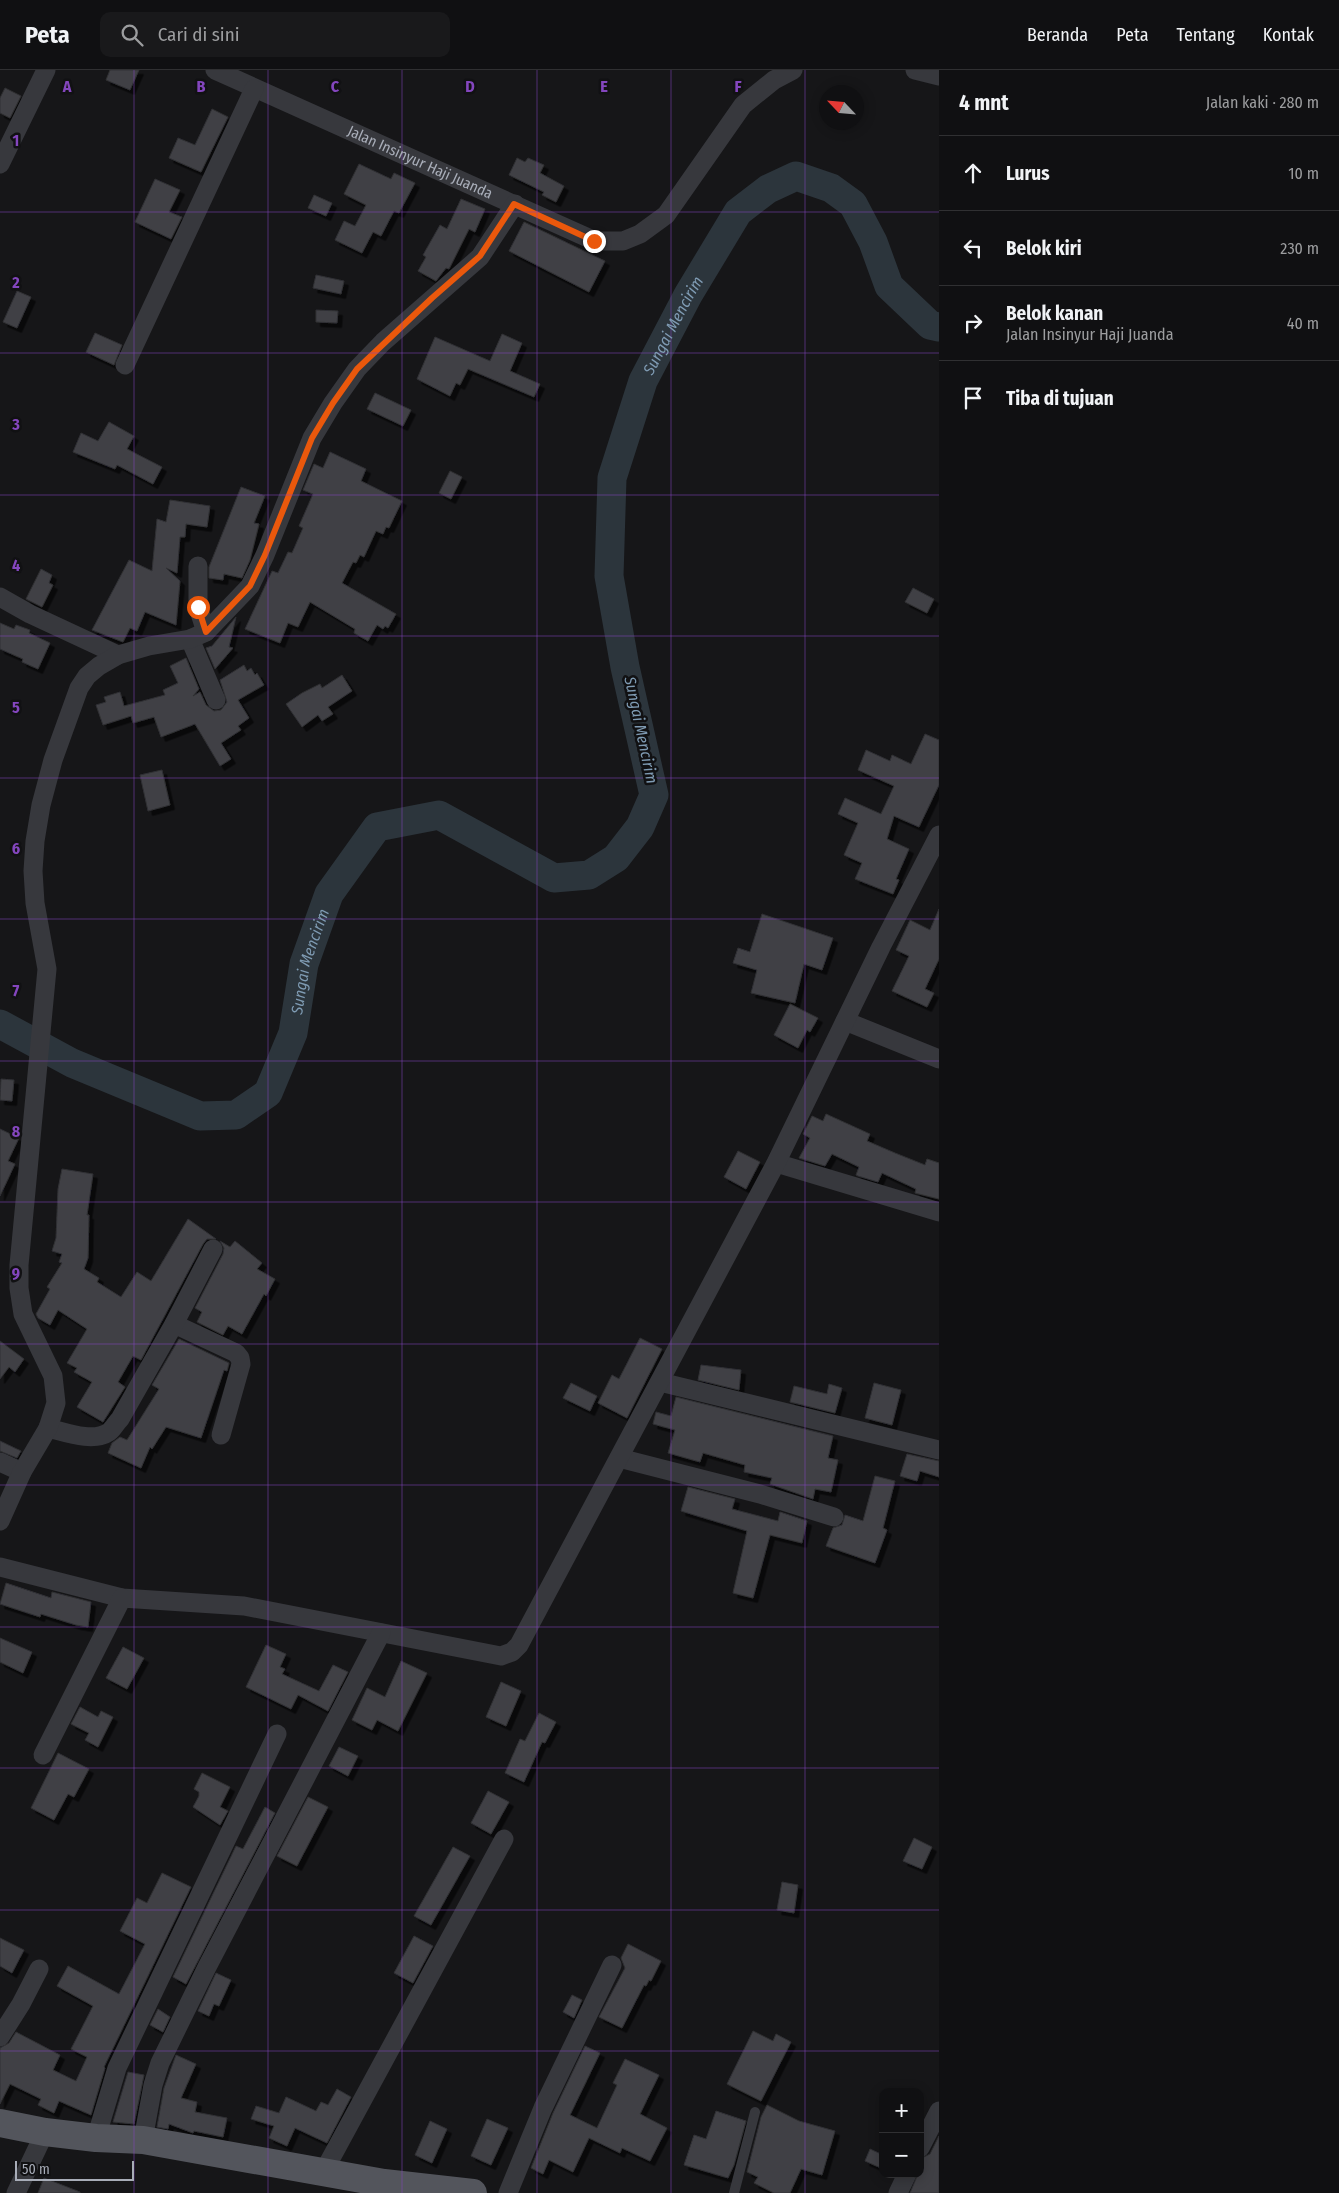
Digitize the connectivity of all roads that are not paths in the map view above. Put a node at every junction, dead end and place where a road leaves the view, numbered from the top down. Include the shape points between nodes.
1 (46, 70) edge
2 (215, 70) edge
3 (792, 70) edge
4 (915, 70) edge
5 (939, 76) edge
6 (254, 89) junction
7 (0, 164) edge
8 (514, 204) junction
9 (125, 365) dead end
10 (198, 566) dead end
11 (0, 597) edge
12 (198, 636) junction
13 (118, 655) junction
14 (216, 700) dead end
15 (939, 835) edge
16 (845, 1021) junction
17 (939, 1059) edge
18 (776, 1163) junction
19 (939, 1212) edge
20 (213, 1249) dead end
21 (174, 1324) junction
22 (660, 1382) junction
23 (48, 1428) junction
24 (222, 1434) dead end
25 (939, 1450) edge
26 (619, 1458) junction
27 (0, 1462) edge
28 (22, 1472) junction
29 (834, 1517) dead end
30 (0, 1521) edge
31 (0, 1567) edge
32 (122, 1598) junction
33 (381, 1633) junction
34 (277, 1734) dead end
35 (43, 1755) dead end
36 (504, 1839) dead end
37 (612, 1964) dead end
38 (39, 1969) dead end
39 (0, 2037) edge
40 (939, 2111) edge
41 (755, 2112) dead end
42 (0, 2123) edge
43 (45, 2132) junction
44 (96, 2138) junction
45 (142, 2140) junction
46 (924, 2140) edge
47 (324, 2171) junction
48 (905, 2178) edge
49 (16, 2193) edge
50 (473, 2193) edge
51 (508, 2193) edge
52 (734, 2193) edge
53 (898, 2193) edge

1 - 7 street
2 - 6 street, Jalan Insinyur Haji Juanda
3 - 8 street, Jalan Insinyur Haji Juanda via 743,105 666,215 640,234 623,241 594,241
4 - 5 street
6 - 8 street, Jalan Insinyur Haji Juanda
6 - 9 street
8 - 12 street via 480,256 357,369 312,438 250,586
10 - 12 street
11 - 13 street
12 - 13 street
12 - 14 street
13 - 23 street via 99,666 78,688 53,760 34,841 35,903 47,969 19,1288 23,1314 56,1387 56,1403
15 - 16 street
16 - 17 street
16 - 18 street
18 - 19 street
18 - 22 street
20 - 21 street
21 - 23 street via 120,1419 108,1432 88,1436
21 - 24 street via 236,1353 240,1358
22 - 25 street
22 - 26 street
23 - 28 street
26 - 29 street via 760,1494
26 - 33 street via 519,1645 512,1652 501,1656
27 - 28 street
28 - 30 street
31 - 32 street
32 - 33 street via 244,1606
32 - 35 street
33 - 45 street via 160,2063
34 - 44 street via 118,2068
36 - 47 street
37 - 51 street via 543,2108
38 - 39 street
40 - 46 street
41 - 52 lane
42 - 43 main road
43 - 44 main road
43 - 49 street
44 - 45 main road
45 - 47 main road
47 - 50 main road via 384,2183
48 - 53 street

